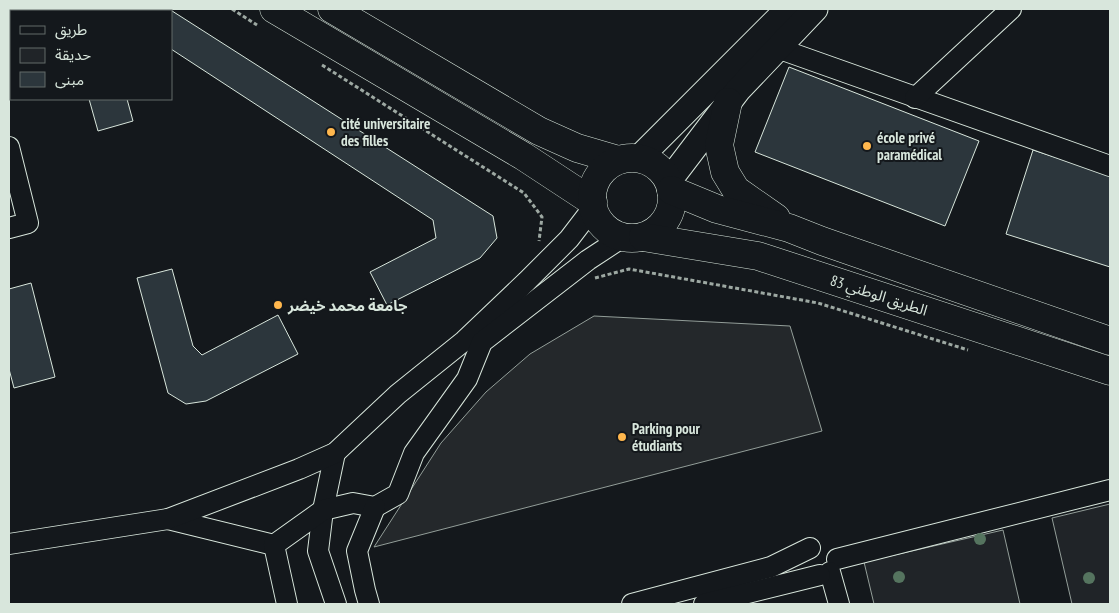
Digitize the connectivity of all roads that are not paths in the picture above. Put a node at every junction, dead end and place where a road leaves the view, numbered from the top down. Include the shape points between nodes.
1 (332, 9) edge
2 (788, 9) edge
3 (815, 9) edge
4 (1010, 9) edge
5 (270, 19) edge
6 (777, 48) junction
7 (915, 98) junction
8 (728, 102) junction
9 (9, 147) edge
10 (628, 159) junction
11 (1110, 166) edge
12 (670, 186) junction
13 (592, 206) junction
14 (9, 228) edge
15 (789, 228) junction
16 (633, 237) junction
17 (1110, 341) edge
18 (1110, 371) edge
19 (334, 453) junction
20 (1110, 490) edge
21 (375, 507) junction
22 (323, 510) junction
23 (168, 519) junction
24 (9, 544) edge
25 (274, 545) junction
26 (810, 548) junction
27 (829, 569) junction
28 (287, 604) edge
29 (336, 604) edge
30 (369, 604) edge
31 (632, 604) edge
32 (704, 604) edge
33 (839, 604) edge

1 - 10 highway via 539,131 578,148
2 - 10 main road via 666,133
3 - 6 main road
4 - 7 street
5 - 13 highway via 523,156
6 - 7 street
6 - 8 main road
7 - 11 street
8 - 12 main road
8 - 15 highway via 719,145 725,172 736,190
9 - 14 street via 28,223
10 - 12 highway via 645,160 657,166
10 - 13 highway via 607,165 598,174 593,185
12 - 15 highway, الطريق الوطني 83 via 717,209
12 - 16 highway via 672,201 669,213 659,227
13 - 16 highway via 597,220 606,229
13 - 19 street via 569,239 527,281 464,341 398,394
15 - 17 highway, الطريق الوطني 83
16 - 18 highway, الطريق الوطني 83 via 758,256
16 - 21 street via 588,260 482,342 467,379 414,453 398,494
19 - 22 street
19 - 23 street
20 - 27 street
21 - 22 street via 353,503
21 - 30 street via 358,551
22 - 25 street
22 - 29 street via 318,551
23 - 24 street
23 - 25 street
25 - 28 street
26 - 27 street via 824,544 833,549
26 - 27 street via 805,557 807,568 815,574
26 - 31 street via 770,567
27 - 32 street
27 - 33 street

